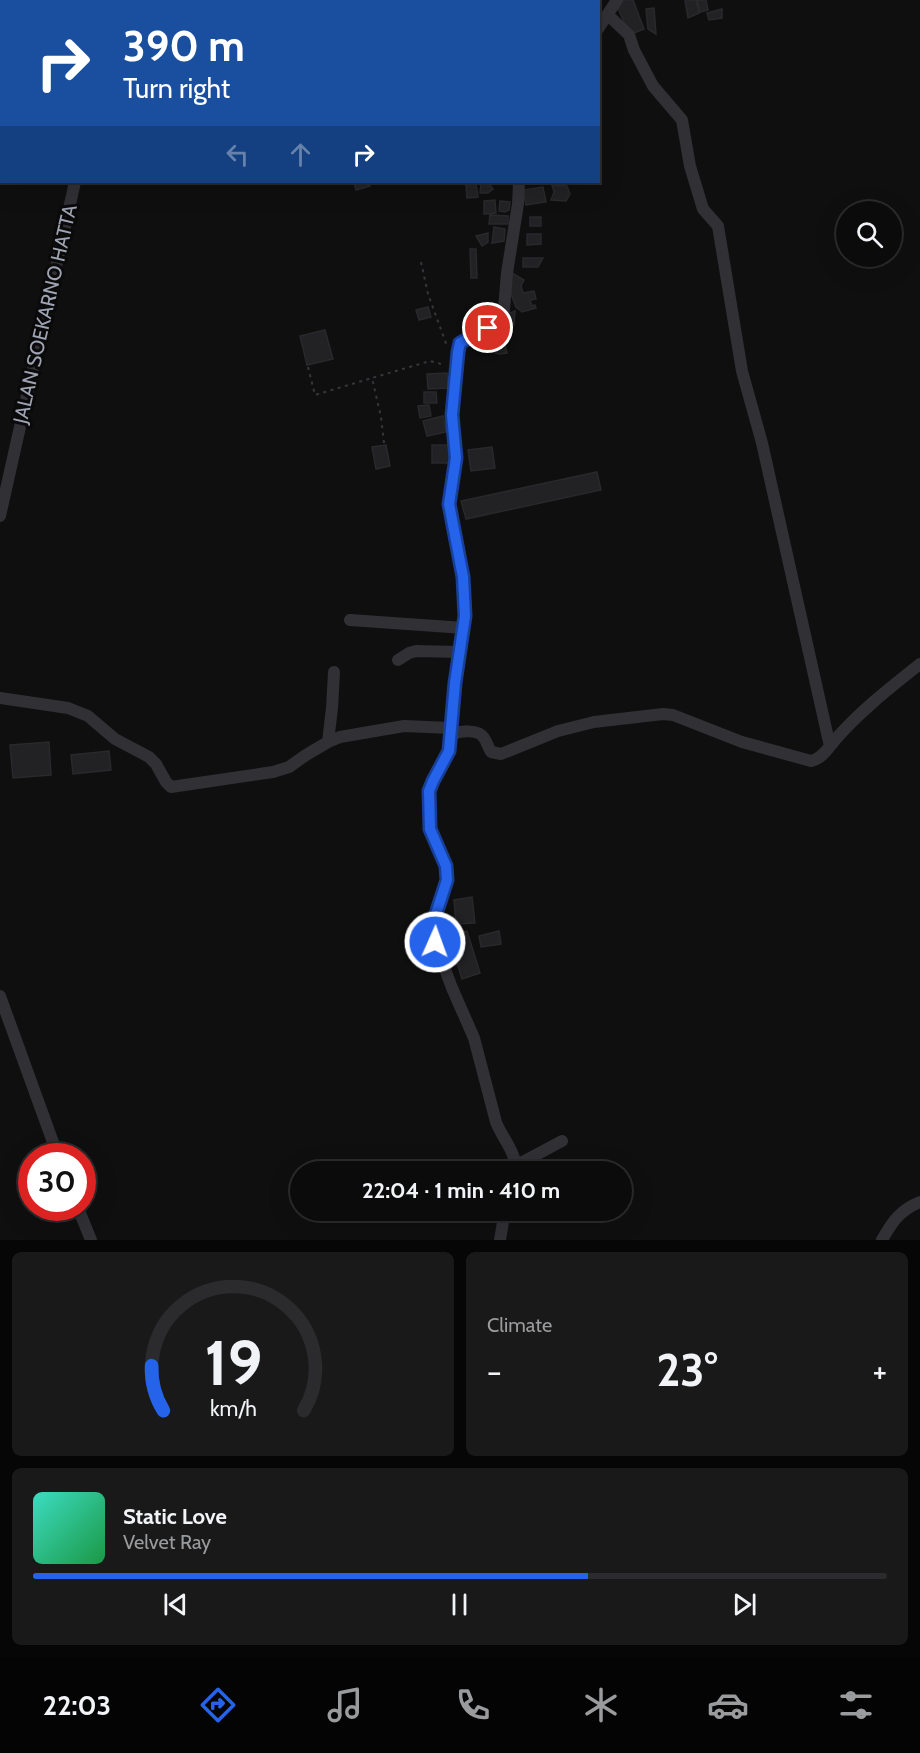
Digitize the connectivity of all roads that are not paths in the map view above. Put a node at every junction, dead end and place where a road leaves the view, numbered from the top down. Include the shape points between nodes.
1 (617, 0) edge
2 (608, 15) junction
3 (600, 26) edge
4 (75, 183) edge
5 (519, 183) edge
6 (0, 516) edge
7 (350, 620) dead end
8 (464, 628) junction
9 (459, 652) junction
10 (398, 660) dead end
11 (920, 664) edge
12 (334, 672) dead end
13 (0, 699) edge
14 (451, 732) junction
15 (328, 742) junction
16 (832, 743) junction
17 (0, 996) edge
18 (562, 1141) dead end
19 (53, 1143) edge
20 (515, 1161) edge
21 (529, 1161) edge
22 (920, 1202) edge
23 (83, 1221) edge
24 (503, 1221) edge
25 (91, 1240) edge
26 (500, 1240) edge
27 (882, 1240) edge

1 - 2 street
2 - 3 street
2 - 16 street via 629,35 653,86 682,120 703,209 718,226 741,371 762,443
4 - 6 street, JALAN SOEKARNO HATTA
5 - 8 street via 503,321 460,343 456,368 452,415 456,458 449,504 466,600
7 - 8 street
8 - 9 street
9 - 10 street via 416,651
9 - 14 street
11 - 16 street
12 - 15 street
13 - 15 street via 68,708 88,716 115,740 149,757 171,788 273,772 289,767
14 - 15 street via 405,726
14 - 16 street via 479,734 491,752 501,754 558,731 594,722 663,714 811,761 820,758
14 - 20 street via 449,751 429,791 430,829 446,866 447,880 433,931 474,1038 496,1122
17 - 19 street
18 - 21 street
22 - 27 street via 900,1212
23 - 25 street
24 - 26 street

